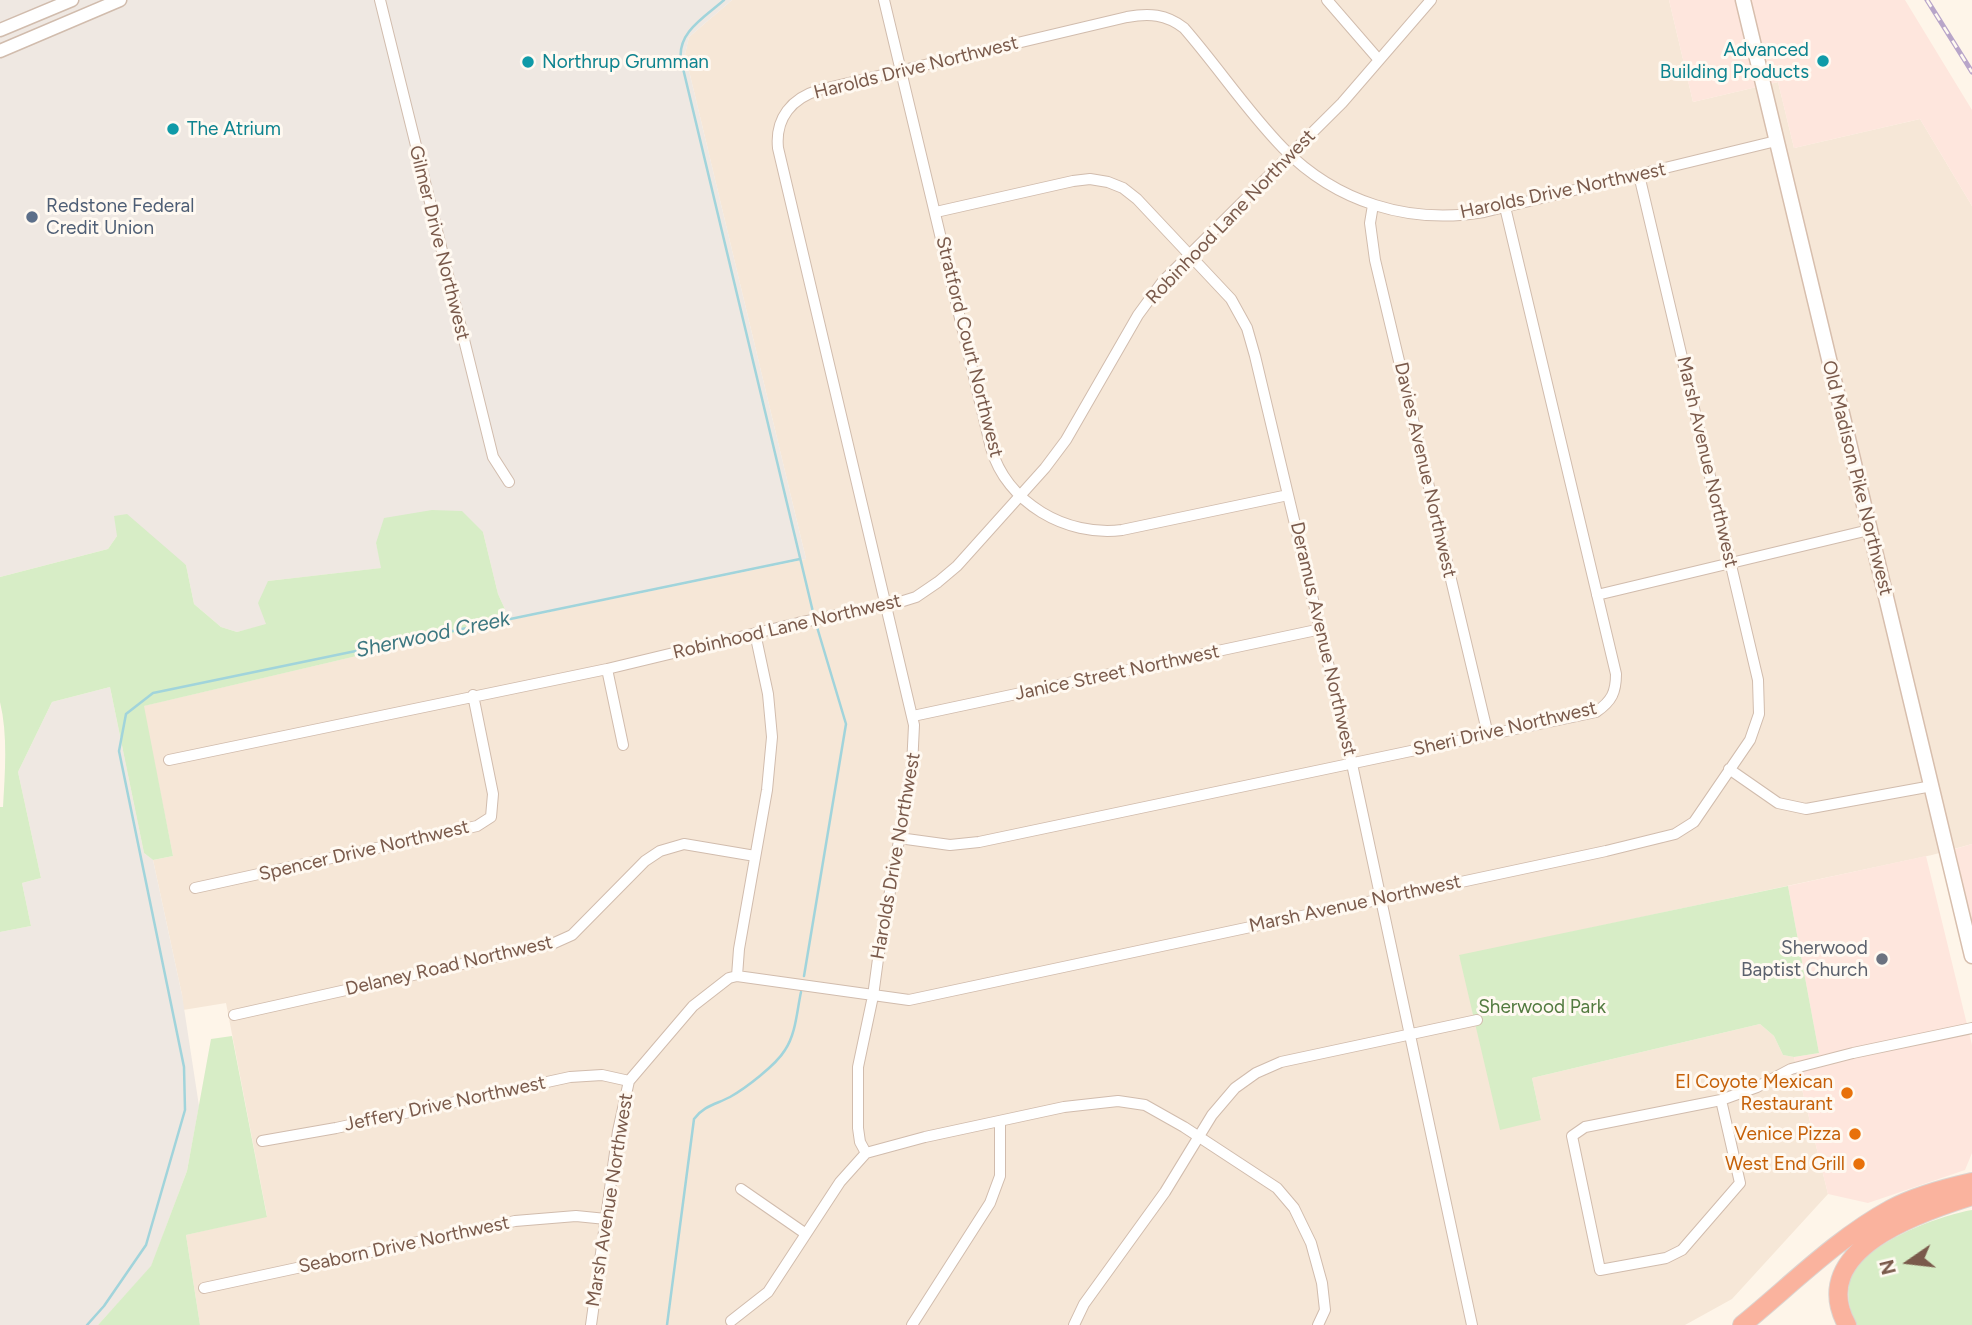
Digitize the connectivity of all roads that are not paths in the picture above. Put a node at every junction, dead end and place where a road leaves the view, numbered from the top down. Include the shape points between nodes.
1 (72, 0) edge
2 (120, 0) edge
3 (380, 0) edge
4 (884, 0) edge
5 (1327, 0) edge
6 (1432, 0) edge
7 (1743, 0) edge
8 (0, 30) edge
9 (0, 51) edge
10 (1380, 60) junction
11 (902, 71) junction
12 (1776, 141) junction
13 (1292, 156) junction
14 (1639, 175) junction
15 (1373, 205) junction
16 (1505, 207) junction
17 (936, 212) junction
18 (1190, 254) junction
19 (509, 482) dead end
20 (1288, 495) junction
21 (1021, 496) junction
22 (1869, 530) junction
23 (1731, 563) junction
24 (1597, 595) junction
25 (887, 605) junction
26 (1321, 629) junction
27 (755, 633) junction
28 (607, 669) junction
29 (473, 695) junction
30 (913, 716) junction
31 (1488, 735) junction
32 (623, 745) dead end
33 (169, 760) dead end
34 (1352, 764) junction
35 (1729, 769) junction
36 (1932, 786) junction
37 (899, 838) junction
38 (755, 856) junction
39 (195, 888) dead end
40 (1381, 899) junction
41 (1972, 956) edge
42 (737, 976) junction
43 (873, 996) junction
44 (234, 1015) dead end
45 (1478, 1020) dead end
46 (1972, 1028) edge
47 (1410, 1034) junction
48 (629, 1081) junction
49 (1721, 1100) junction
50 (1000, 1122) junction
51 (1199, 1137) junction
52 (262, 1141) dead end
53 (866, 1153) junction
54 (1971, 1185) edge
55 (741, 1189) dead end
56 (1972, 1202) edge
57 (1946, 1205) junction
58 (606, 1219) junction
59 (806, 1234) junction
60 (204, 1288) dead end
61 (731, 1321) dead end
62 (591, 1325) edge
63 (912, 1325) edge
64 (1074, 1325) edge
65 (1318, 1325) edge
66 (1472, 1325) edge
67 (1742, 1325) edge
68 (1847, 1325) edge

1 - 8 street
2 - 9 street
3 - 19 street, Gilmer Drive Northwest via 493,457
4 - 11 street, Stratford Court Northwest
5 - 10 street
6 - 10 street, Robinhood Lane Northwest
7 - 12 main road, Old Madison Pike Northwest
10 - 13 street, Robinhood Lane Northwest
11 - 13 street, Harolds Drive Northwest via 1127,17 1162,16 1184,28
11 - 17 street, Stratford Court Northwest
11 - 25 street, Harolds Drive Northwest via 801,97 783,118 778,141
12 - 14 street, Harolds Drive Northwest
12 - 22 main road, Old Madison Pike Northwest
13 - 15 street, Harolds Drive Northwest via 1339,191
13 - 18 street, Robinhood Lane Northwest
14 - 16 street, Harolds Drive Northwest
14 - 23 street, Marsh Avenue Northwest
15 - 16 street, Harolds Drive Northwest via 1438,216
15 - 31 street, Davies Avenue Northwest via 1370,223 1375,260
16 - 24 street, Sheri Drive Northwest
17 - 18 street, Deramus Avenue Northwest via 1073,181 1100,180 1130,193
17 - 21 street, Stratford Court Northwest via 993,456
18 - 20 street, Deramus Avenue Northwest via 1231,299 1247,328
18 - 21 street, Robinhood Lane Northwest via 1146,303 1066,440
20 - 21 street, Stratford Court Northwest via 1100,532 1060,523
20 - 26 street, Deramus Avenue Northwest
21 - 25 street, Robinhood Lane Northwest via 938,582 916,597
22 - 23 street
22 - 36 main road, Old Madison Pike Northwest
23 - 24 street
23 - 35 street, Marsh Avenue Northwest via 1758,680 1759,714 1750,740
24 - 31 street, Sheri Drive Northwest via 1616,674 1616,690 1609,703 1596,712
25 - 27 street, Robinhood Lane Northwest
25 - 30 street, Harolds Drive Northwest
26 - 30 street, Janice Street Northwest
26 - 34 street, Deramus Avenue Northwest
27 - 28 street, Robinhood Lane Northwest
27 - 38 street via 772,737
28 - 29 street, Robinhood Lane Northwest
28 - 32 street
29 - 33 street, Robinhood Lane Northwest
29 - 39 street, Spencer Drive Northwest via 493,794 491,817 477,826
30 - 37 street, Harolds Drive Northwest via 912,767
31 - 34 street, Sheri Drive Northwest
34 - 37 street, Sheri Drive Northwest via 979,842 950,845
34 - 40 street, Deramus Avenue Northwest
35 - 36 street via 1778,803 1806,809
35 - 40 street, Marsh Avenue Northwest via 1694,822 1675,834
36 - 41 main road, Old Madison Pike Northwest
37 - 43 street, Harolds Drive Northwest
38 - 42 street
38 - 44 street, Delaney Road Northwest via 684,844 660,851 572,935 552,944
40 - 43 street, Marsh Avenue Northwest via 909,1000
40 - 47 street, Deramus Avenue Northwest
42 - 43 street, Marsh Avenue Northwest
42 - 48 street, Marsh Avenue Northwest via 693,1006
43 - 53 street, Harolds Drive Northwest via 857,1086 859,1137
45 - 47 street
46 - 49 street via 1791,1069
47 - 51 street via 1281,1062 1256,1073 1235,1088
47 - 66 street, Deramus Avenue Northwest
48 - 52 street, Jeffery Drive Northwest via 602,1075 570,1077
48 - 58 street, Marsh Avenue Northwest
49 - 49 street via 1740,1182 1682,1250 1666,1258 1600,1270 1572,1136 1585,1127
50 - 51 street via 1063,1107 1118,1101 1145,1105
50 - 53 street
50 - 63 street via 1000,1175 990,1203
51 - 64 street
51 - 65 street via 1277,1188 1294,1208 1311,1243 1322,1283 1325,1310
53 - 59 street via 840,1182
54 - 57 highway
54 - 67 highway via 1892,1208
55 - 59 street
56 - 57 highway
57 - 68 highway via 1895,1226 1852,1258 1839,1290
58 - 60 street, Seaborn Drive Northwest via 576,1216 515,1221
58 - 62 street, Marsh Avenue Northwest
59 - 61 street via 768,1293

